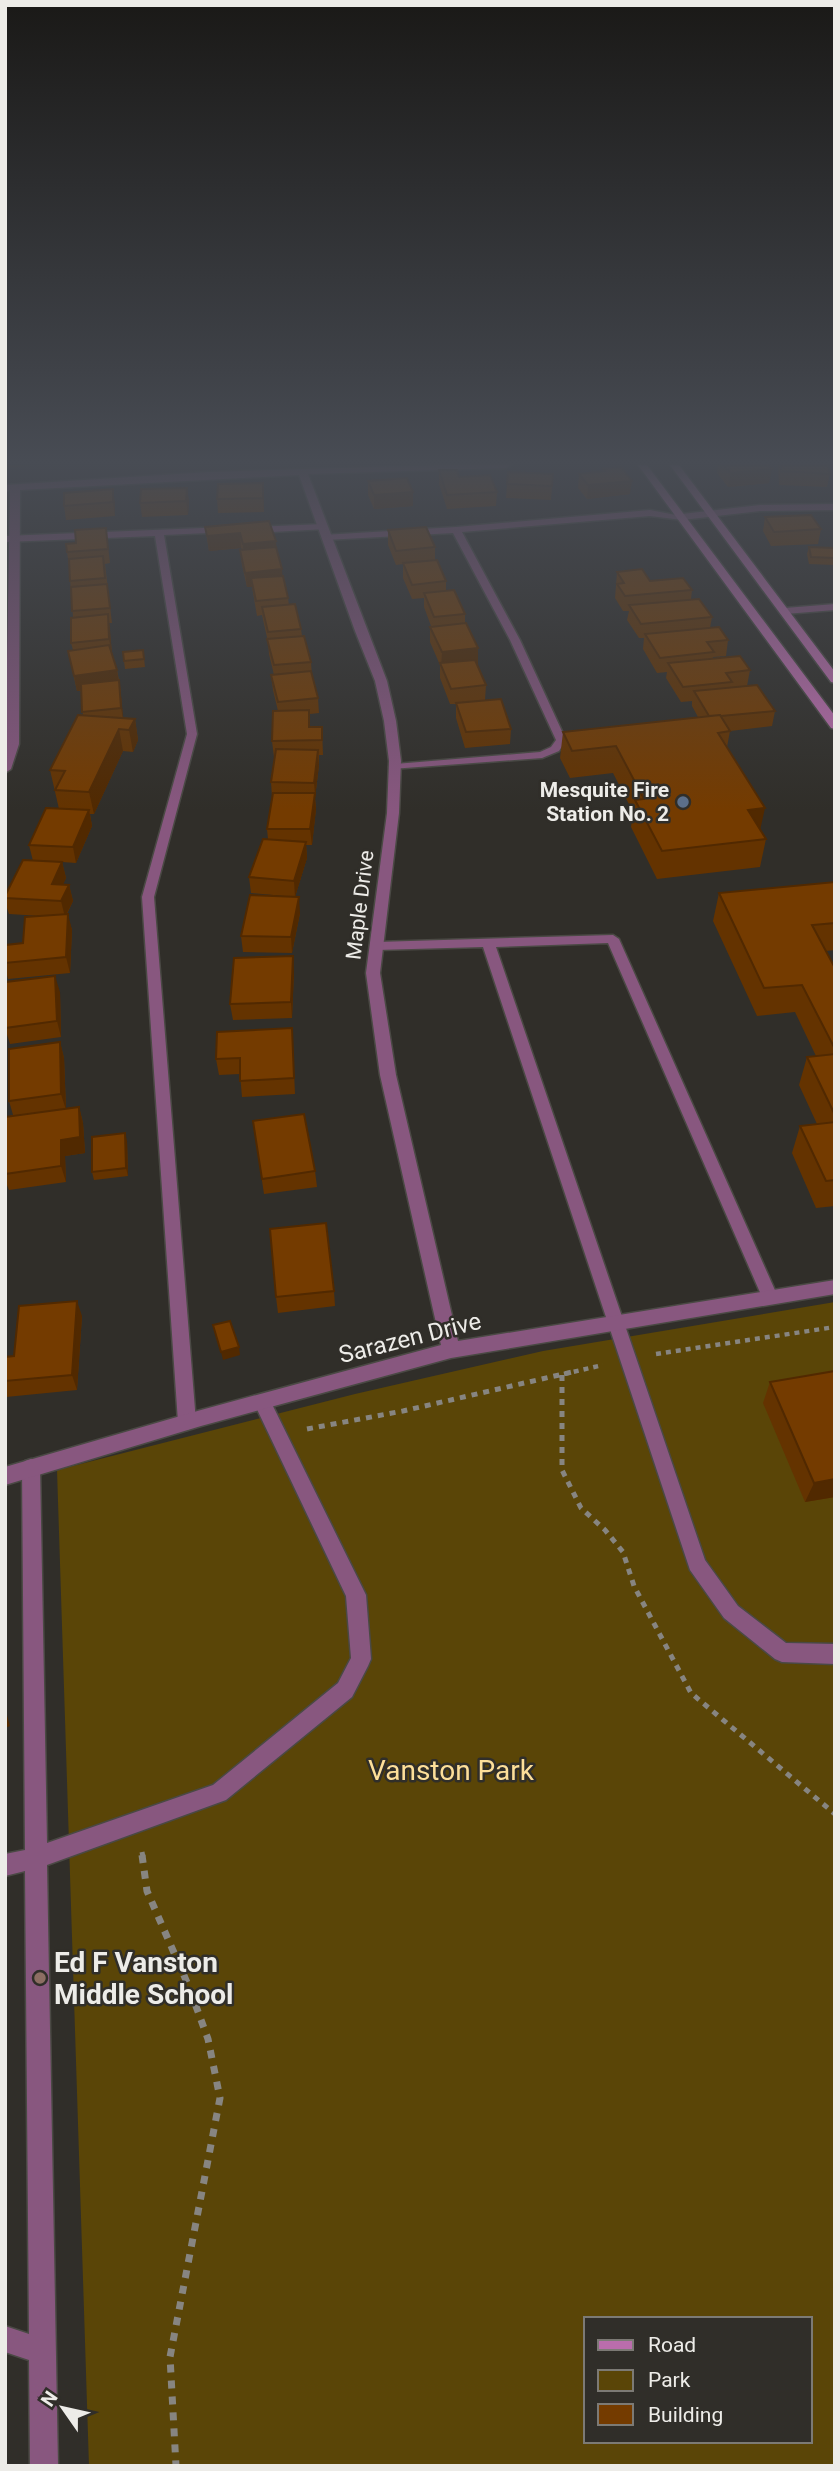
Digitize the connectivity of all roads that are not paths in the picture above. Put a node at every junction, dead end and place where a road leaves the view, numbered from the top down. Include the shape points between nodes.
1 (11, 580) edge
2 (167, 580) edge
3 (342, 580) edge
4 (483, 580) edge
5 (729, 580) edge
6 (762, 580) edge
7 (835, 607) edge
8 (785, 611) junction
9 (835, 680) edge
10 (835, 725) edge
11 (395, 767) junction
12 (5, 769) edge
13 (488, 942) junction
14 (377, 946) junction
15 (835, 1287) edge
16 (770, 1297) junction
17 (615, 1322) junction
18 (451, 1350) junction
19 (262, 1401) junction
20 (187, 1422) junction
21 (31, 1467) junction
22 (5, 1476) edge
23 (835, 1654) edge
24 (36, 1858) junction
25 (5, 1864) edge
26 (5, 2339) edge
27 (43, 2351) junction
28 (44, 2466) edge

1 - 12 street via 13,744
2 - 20 lane via 192,734 148,897
3 - 11 street, Maple Drive via 381,681
4 - 11 lane via 561,740 542,755
5 - 10 main road
6 - 8 main road
7 - 8 lane
8 - 9 main road
11 - 14 street, Maple Drive
13 - 14 lane
13 - 16 lane via 613,939
13 - 17 lane
14 - 18 street, Maple Drive via 373,973 388,1075
15 - 16 street, Sarazen Drive
16 - 17 street, Sarazen Drive
17 - 18 street, Sarazen Drive
17 - 23 lane via 697,1564 731,1612 782,1652
18 - 19 street, Sarazen Drive
19 - 20 street, Sarazen Drive
19 - 24 lane via 356,1595 361,1659 345,1690 219,1793
20 - 21 street, Sarazen Drive
21 - 22 street, Sarazen Drive
21 - 24 lane
24 - 25 lane
24 - 27 lane
26 - 27 lane
27 - 28 lane

